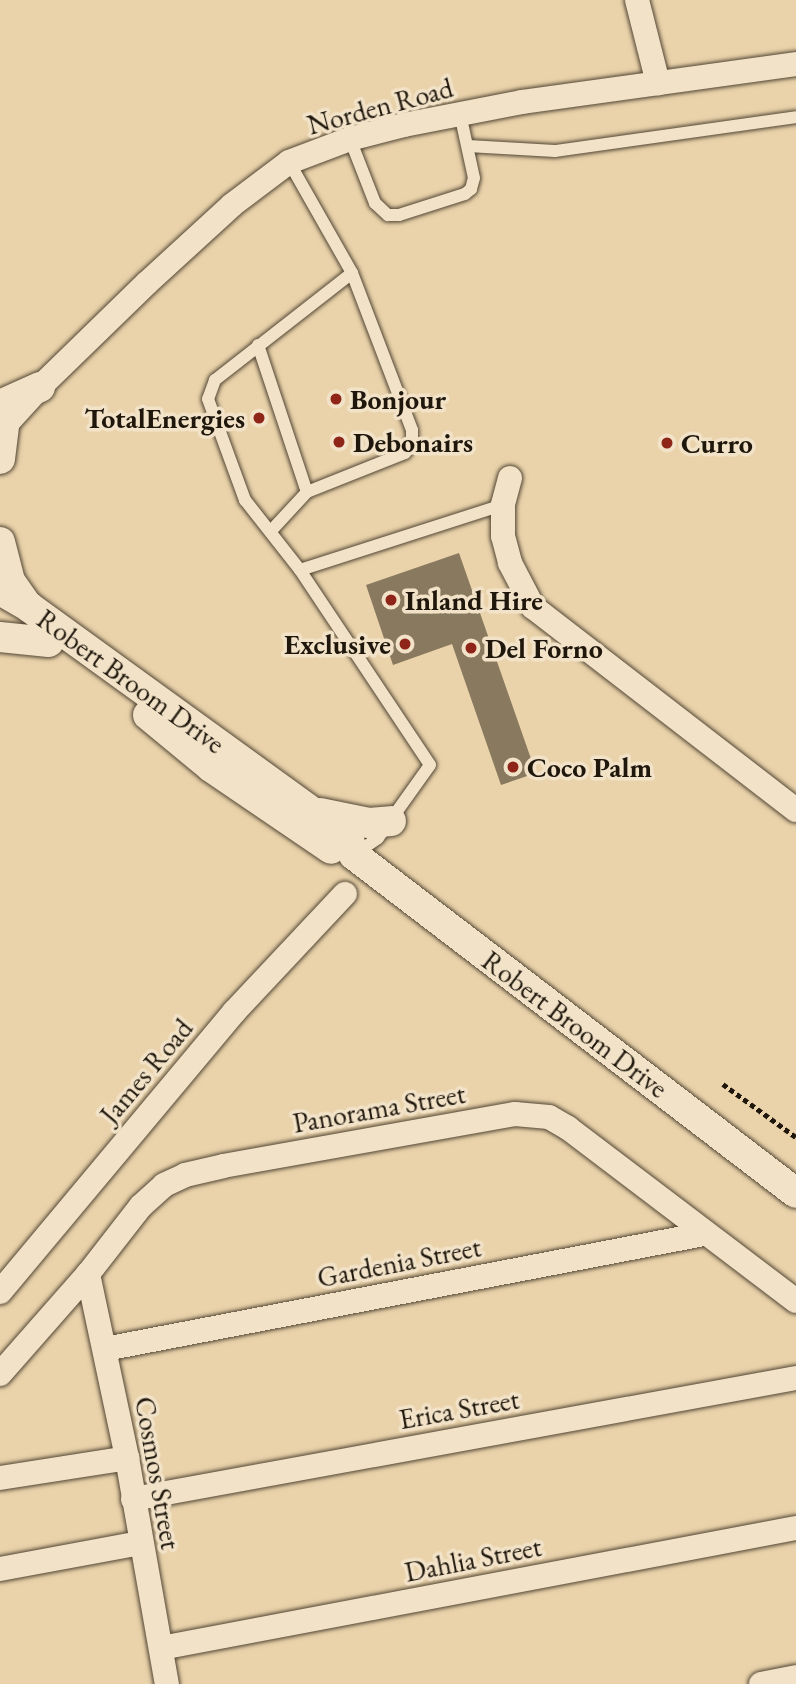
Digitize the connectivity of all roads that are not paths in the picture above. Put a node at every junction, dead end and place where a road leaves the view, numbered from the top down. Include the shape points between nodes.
1 (637, 0) edge
2 (796, 64) edge
3 (658, 83) junction
4 (460, 114) junction
5 (796, 117) edge
6 (350, 139) junction
7 (468, 146) junction
8 (289, 162) junction
9 (352, 273) junction
10 (258, 345) junction
11 (40, 387) joint
12 (1, 421) edge
13 (0, 459) edge
14 (510, 478) dead end
15 (307, 492) junction
16 (503, 505) junction
17 (270, 531) junction
18 (0, 542) edge
19 (300, 570) junction
20 (0, 590) edge
21 (14, 609) edge
22 (0, 637) edge
23 (49, 642) junction
24 (796, 810) edge
25 (313, 812) junction
26 (391, 821) junction
27 (354, 855) junction
28 (345, 894) dead end
29 (796, 1193) edge
30 (704, 1234) junction
31 (88, 1274) junction
32 (0, 1292) edge
33 (796, 1301) edge
34 (105, 1349) junction
35 (0, 1374) edge
36 (796, 1378) edge
37 (127, 1458) junction
38 (0, 1478) edge
39 (134, 1499) junction
40 (796, 1528) edge
41 (140, 1543) junction
42 (0, 1569) edge
43 (161, 1648) junction
44 (796, 1678) edge
45 (167, 1684) edge
46 (761, 1684) edge

1 - 3 street
2 - 3 street, Norden Road
3 - 4 street, Norden Road
4 - 6 street, Norden Road
4 - 7 lane
5 - 7 lane via 555,151
6 - 7 lane via 375,203 394,216 471,189 474,178
6 - 8 street, Norden Road
8 - 9 lane
8 - 11 street, Norden Road via 232,205
9 - 10 lane
9 - 15 lane via 412,430 412,442 405,453
10 - 15 lane
10 - 17 lane via 215,380 208,399 245,500
11 - 12 street
12 - 13 street
14 - 16 street
15 - 17 lane
16 - 19 lane
16 - 24 street via 503,536 510,563 533,607
17 - 19 lane
18 - 21 street
19 - 26 lane via 430,765
20 - 21 street, Robert Broom Drive
21 - 23 street, Robert Broom Drive
21 - 25 street, Robert Broom Drive
22 - 23 street
23 - 27 street, Robert Broom Drive via 211,767 338,855
25 - 26 street via 369,823
25 - 27 street, Robert Broom Drive via 349,840
26 - 27 lane via 378,838
27 - 29 street, Robert Broom Drive
28 - 32 street, James Road via 234,1012
30 - 31 street, Panorama Street via 568,1128 549,1117 515,1114 185,1175 164,1185 141,1206
30 - 33 street, Panorama Street
30 - 34 street, Gardenia Street
31 - 34 street, Cosmos Street
31 - 35 street, Panorama Street
34 - 37 street, Cosmos Street
36 - 39 street, Erica Street
37 - 38 street
37 - 39 street, Cosmos Street
39 - 41 street, Cosmos Street
40 - 43 street, Dahlia Street
41 - 42 street
41 - 43 street, Cosmos Street
43 - 45 street, Cosmos Street
44 - 46 street

